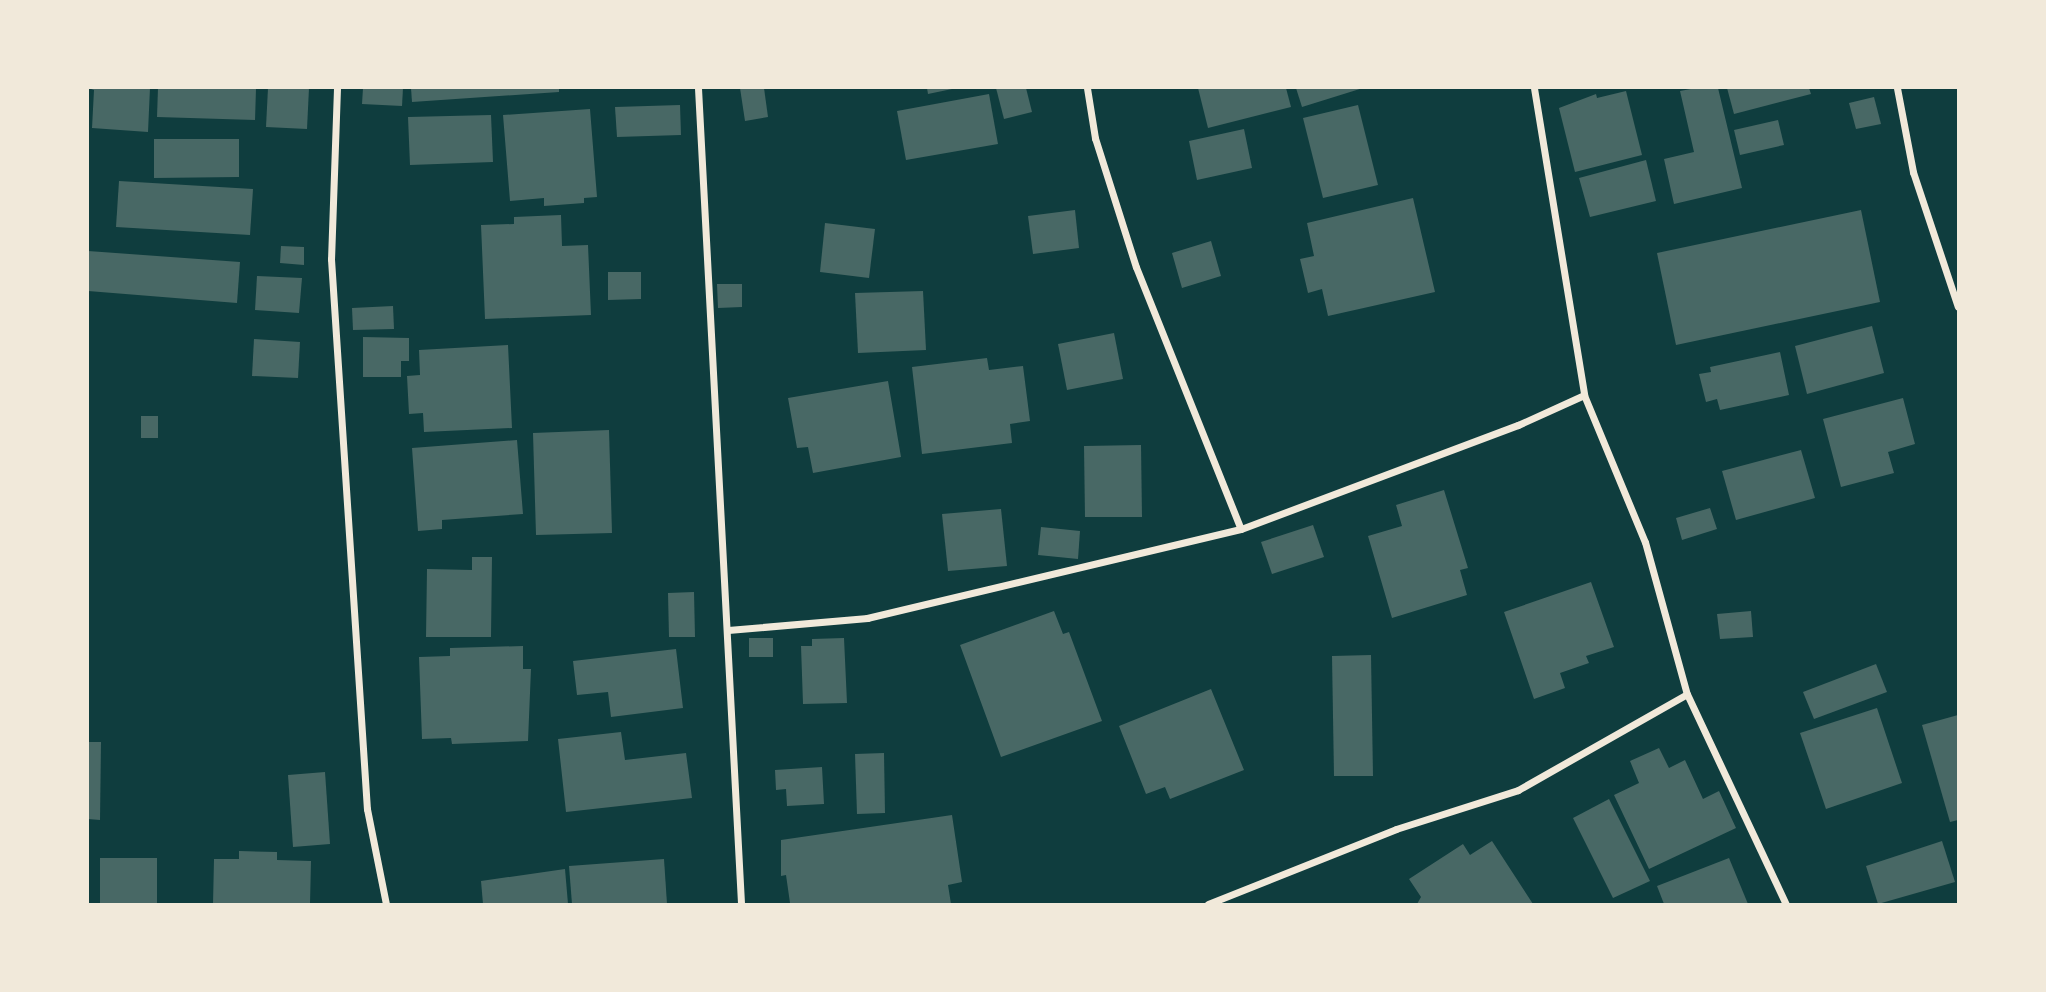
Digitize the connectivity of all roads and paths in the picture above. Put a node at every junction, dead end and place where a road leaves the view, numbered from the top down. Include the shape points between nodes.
1 (337, 88) edge
2 (698, 88) edge
3 (1087, 88) edge
4 (1534, 88) edge
5 (1897, 88) edge
6 (1958, 307) edge
7 (1584, 395) junction
8 (1241, 529) junction
9 (728, 630) junction
10 (1687, 694) junction
11 (386, 905) edge
12 (741, 905) edge
13 (1208, 905) edge
14 (1786, 905) edge

1 - 11 street via 331,259 367,809
2 - 9 street
3 - 8 street via 1095,138 1136,267
4 - 7 street
5 - 6 street via 1913,173
7 - 8 street via 1518,425
7 - 10 street via 1644,541
8 - 9 street via 867,618
9 - 12 street
10 - 13 street via 1518,790 1396,829
10 - 14 street

